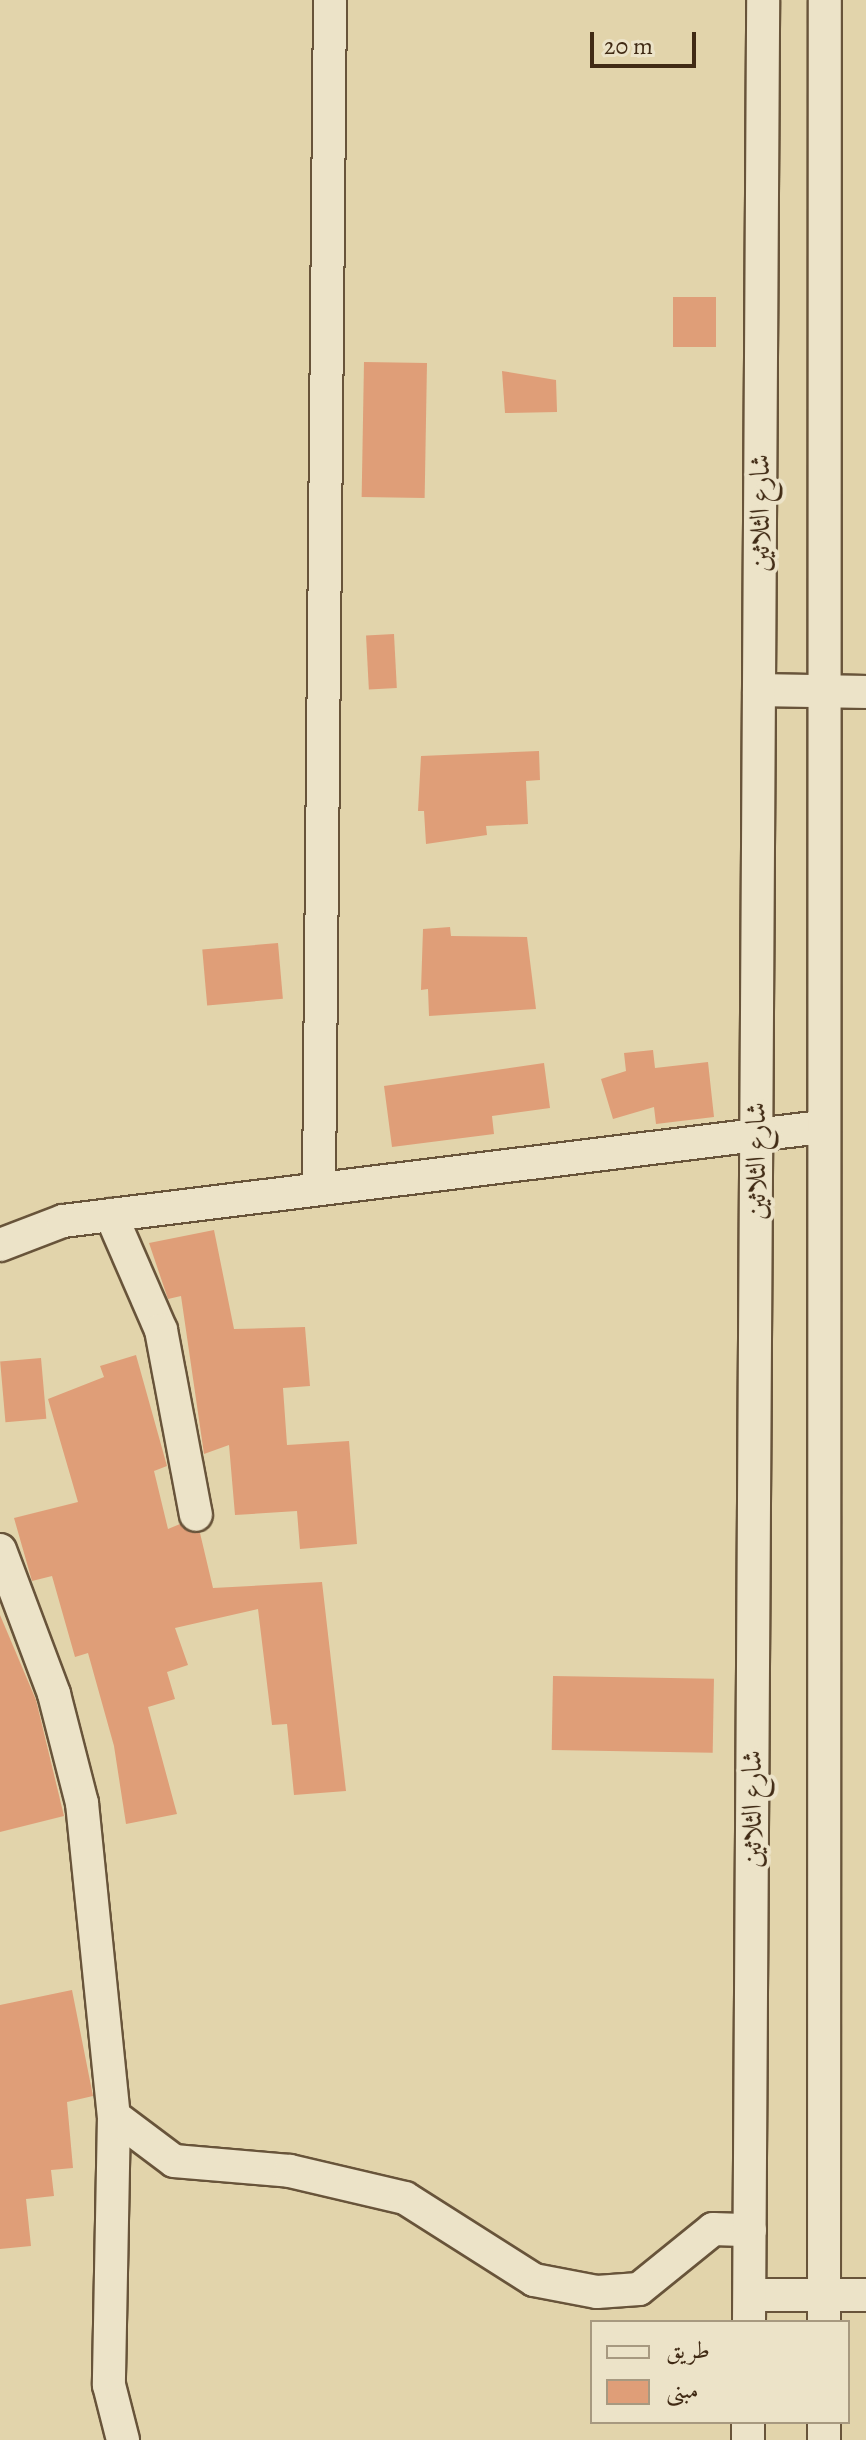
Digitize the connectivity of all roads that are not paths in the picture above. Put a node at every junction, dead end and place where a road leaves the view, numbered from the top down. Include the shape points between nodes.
1 (330, 0) edge
2 (763, 0) edge
3 (825, 0) edge
4 (759, 690) junction
5 (822, 692) junction
6 (866, 692) edge
7 (821, 1127) junction
8 (756, 1133) junction
9 (319, 1187) junction
10 (111, 1215) junction
11 (0, 1245) edge
12 (196, 1515) dead end
13 (0, 1550) edge
14 (114, 2116) junction
15 (750, 2230) junction
16 (866, 2295) edge
17 (750, 2308) edge
18 (824, 2308) edge
19 (123, 2440) edge

1 - 9 street
2 - 4 street, شارع الثلاثين
3 - 5 street
4 - 5 street
4 - 8 street, شارع الثلاثين
5 - 6 street
5 - 7 street
7 - 8 street
7 - 18 street
8 - 9 street
8 - 15 street, شارع الثلاثين
9 - 10 street
10 - 11 street via 63,1221
10 - 12 street via 161,1330
13 - 14 street via 54,1694 82,1803
14 - 15 street via 174,2161 290,2171 405,2198 534,2280 597,2292 639,2289 713,2229
14 - 19 street via 109,2385
15 - 17 street, شارع الثلاثين
16 - 18 street
17 - 18 street

